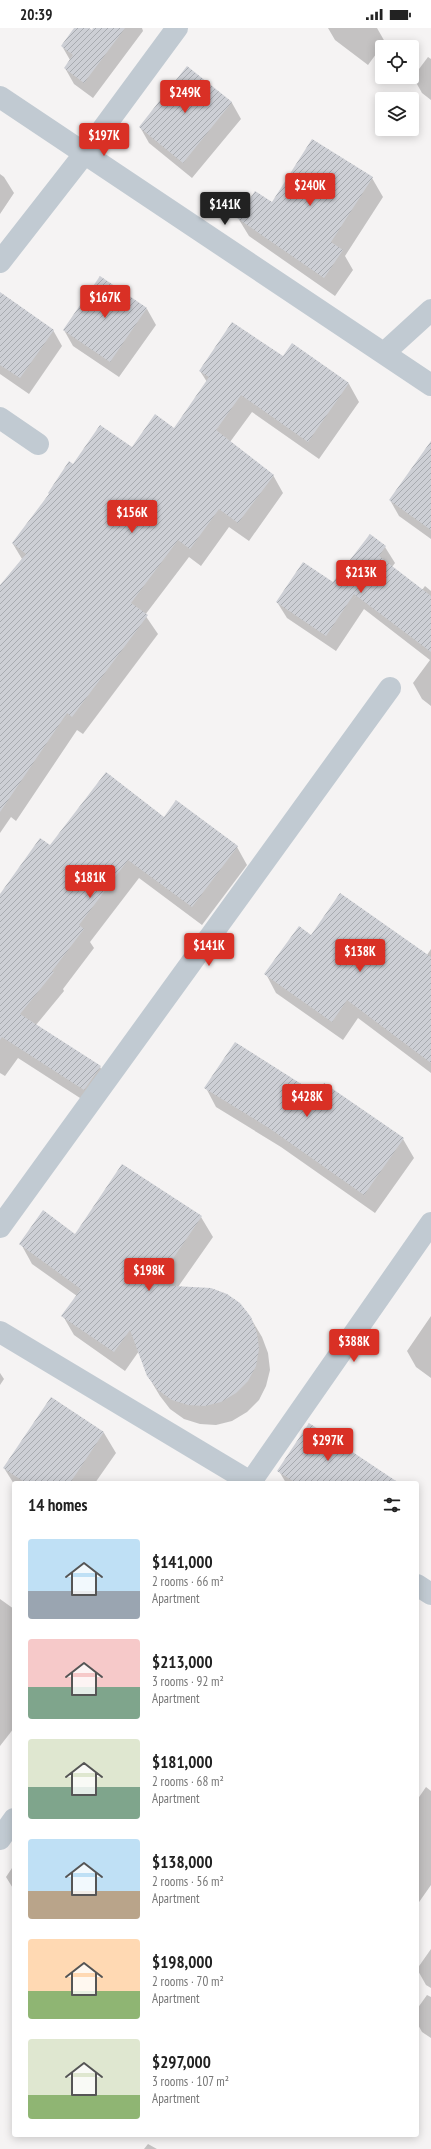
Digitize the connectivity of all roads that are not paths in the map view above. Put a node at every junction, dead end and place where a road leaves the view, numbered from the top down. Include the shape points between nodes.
1 (177, 28) edge
2 (0, 96) edge
3 (85, 153) junction
4 (0, 262) edge
5 (431, 310) edge
6 (384, 353) junction
7 (431, 385) edge
8 (0, 418) edge
9 (38, 444) dead end
10 (390, 688) dead end
11 (431, 1223) edge
12 (0, 1227) edge
13 (0, 1332) edge
14 (248, 1481) edge
15 (252, 1481) edge
16 (419, 1586) edge
17 (431, 1594) edge
18 (12, 1822) edge
19 (0, 1839) edge

1 - 3 street
2 - 3 street
3 - 4 street
3 - 6 street
5 - 6 street
6 - 7 street
8 - 9 street
10 - 12 street
11 - 15 street
13 - 14 street
16 - 17 street
18 - 19 street

